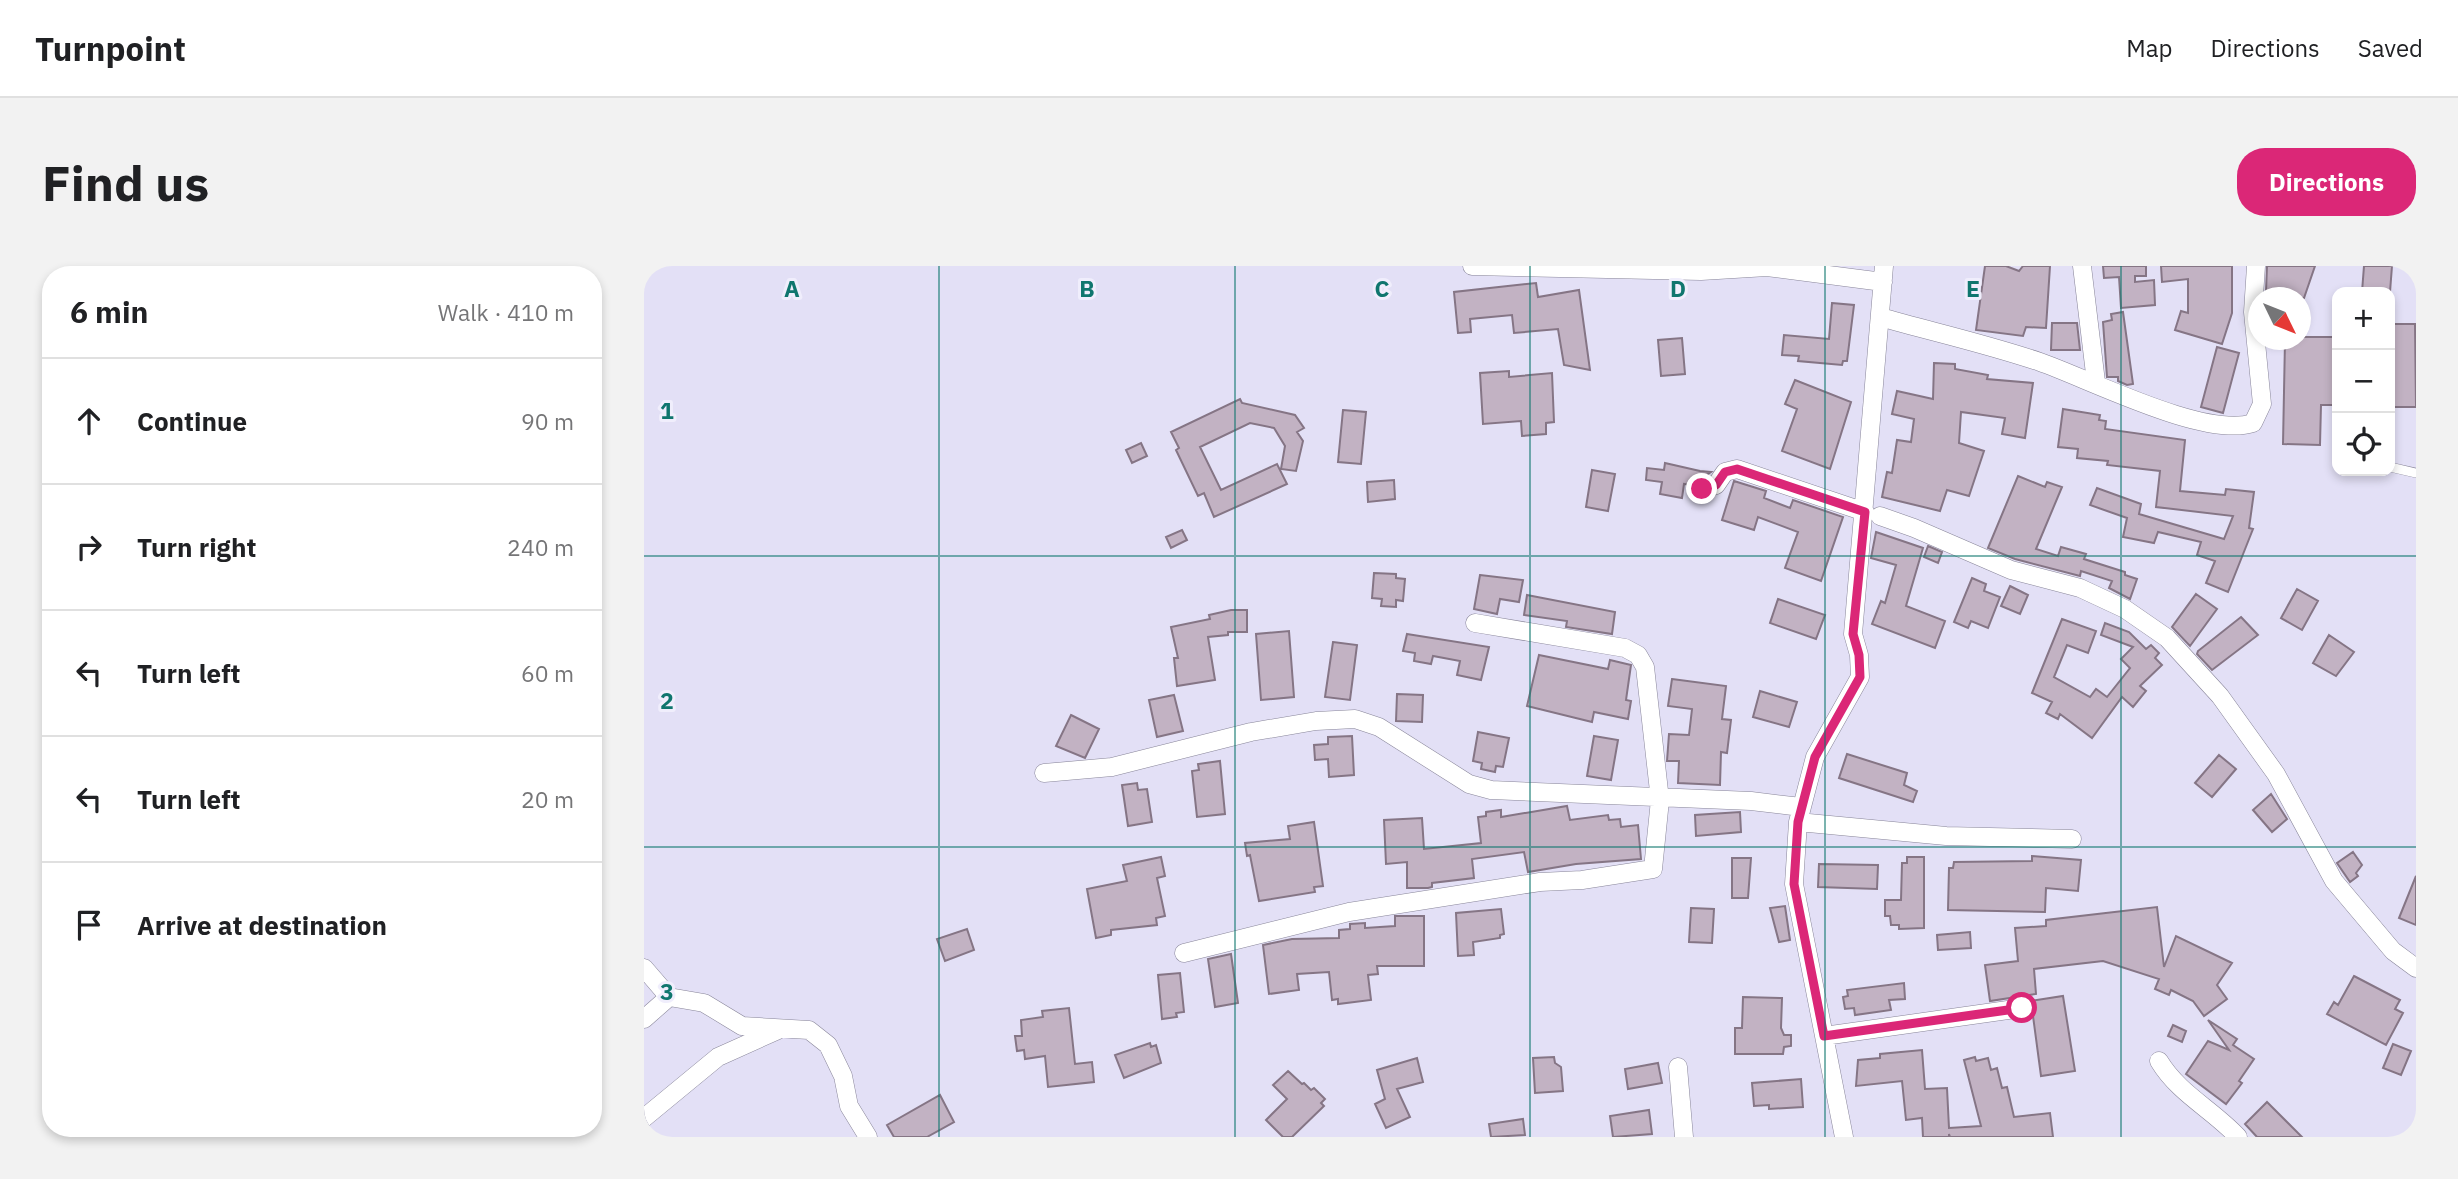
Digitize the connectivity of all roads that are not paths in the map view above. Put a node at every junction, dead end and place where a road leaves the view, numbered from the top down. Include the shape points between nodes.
1 (1472, 266) edge
2 (2082, 266) edge
3 (2256, 266) edge
4 (1883, 274) edge
5 (1880, 317) junction
6 (2096, 382) junction
7 (2395, 468) edge
8 (2416, 474) edge
9 (1702, 489) dead end
10 (1873, 514) junction
11 (1475, 623) dead end
12 (1044, 773) dead end
13 (1660, 800) junction
14 (1799, 815) junction
15 (2072, 839) dead end
16 (1184, 953) dead end
17 (644, 968) edge
18 (2416, 968) edge
19 (669, 997) junction
20 (2022, 1008) dead end
21 (644, 1019) edge
22 (782, 1028) junction
23 (1824, 1036) junction
24 (2159, 1060) dead end
25 (1678, 1067) dead end
26 (644, 1118) edge
27 (868, 1137) edge
28 (1684, 1137) edge
29 (1844, 1137) edge
30 (2238, 1137) edge

1 - 4 street via 1701,271 1767,267
2 - 6 street
3 - 6 street via 2253,312 2262,404 2253,422 2240,427 2217,424 2164,410
4 - 5 street
5 - 6 street
5 - 10 street
7 - 8 lane
9 - 10 street via 1737,469
10 - 14 street via 1853,634 1860,677 1815,757
10 - 18 street via 2011,570 2080,588 2125,609 2167,638 2220,696 2276,774 2334,881 2393,951
11 - 13 street via 1603,643 1637,655 1645,667
12 - 13 street via 1112,767 1251,732 1355,719 1379,727 1469,784 1490,790
13 - 14 street via 1751,801
13 - 16 street via 1653,869 1349,912
14 - 15 street via 1946,836
14 - 23 street via 1794,884
17 - 19 street
19 - 21 street
19 - 22 street via 704,1003 742,1026
20 - 23 street
22 - 26 street via 718,1056
22 - 27 street via 809,1030 828,1045 844,1076 849,1106
23 - 29 street
24 - 30 street via 2171,1080
25 - 28 street

